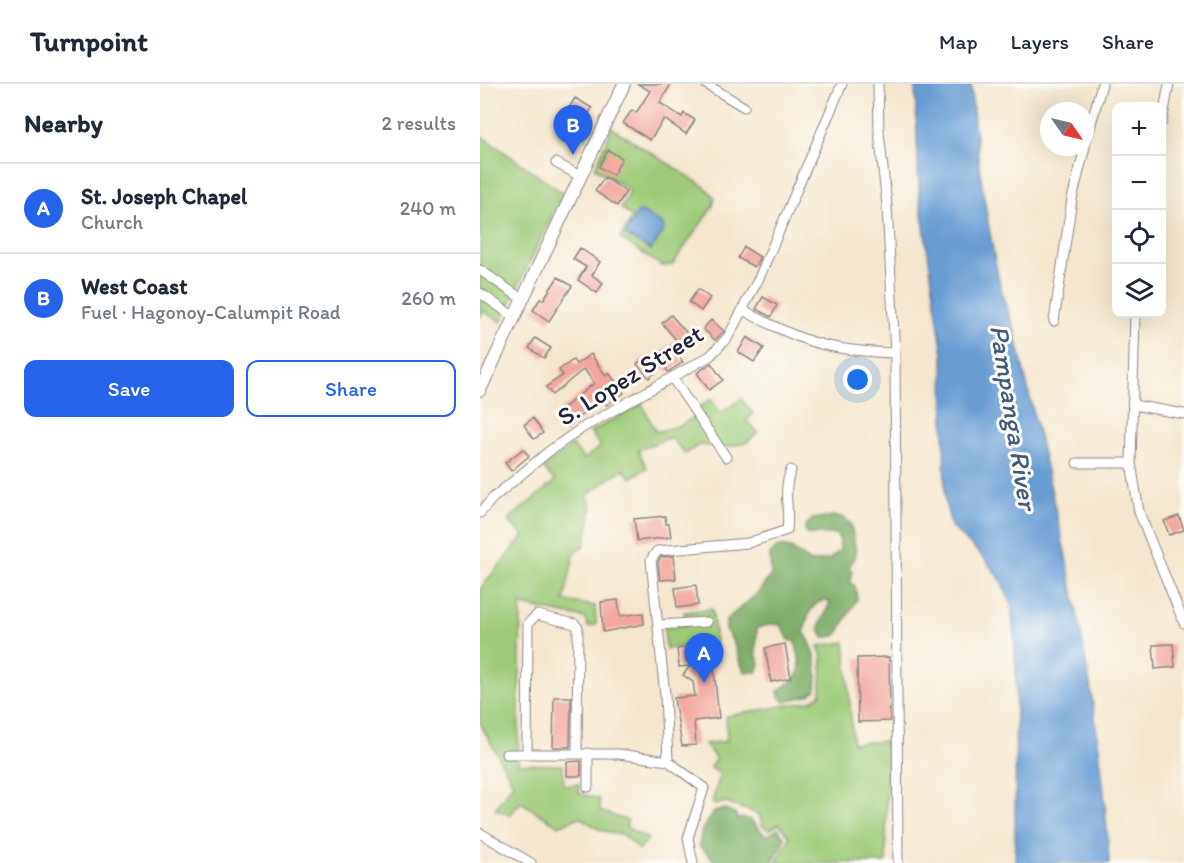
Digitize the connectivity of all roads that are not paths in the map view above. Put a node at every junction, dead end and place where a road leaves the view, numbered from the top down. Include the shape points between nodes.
1 (624, 84) edge
2 (706, 84) edge
3 (842, 84) edge
4 (878, 84) edge
5 (1102, 84) edge
6 (1169, 84) edge
7 (1165, 102) edge
8 (744, 106) dead end
9 (1094, 113) edge
10 (1083, 156) edge
11 (556, 163) dead end
12 (580, 176) junction
13 (480, 270) edge
14 (480, 293) edge
15 (522, 299) junction
16 (743, 310) junction
17 (514, 316) junction
18 (1135, 318) edge
19 (1054, 321) dead end
20 (895, 352) junction
21 (673, 379) junction
22 (480, 390) edge
23 (1132, 405) junction
24 (1184, 414) edge
25 (726, 457) dead end
26 (1077, 463) dead end
27 (1131, 463) junction
28 (791, 470) dead end
29 (480, 513) edge
30 (707, 622) dead end
31 (1184, 622) edge
32 (658, 625) junction
33 (527, 753) junction
34 (578, 753) junction
35 (588, 753) junction
36 (506, 754) dead end
37 (668, 761) junction
38 (588, 787) dead end
39 (480, 833) edge
40 (531, 863) edge
41 (693, 863) edge
42 (898, 863) edge

1 - 12 main road
2 - 8 street
3 - 16 street, S. Lopez Street
4 - 20 street
5 - 9 street
6 - 7 street
10 - 19 street via 1072,199
11 - 12 street
12 - 15 main road
13 - 15 street
14 - 17 street
15 - 17 main road
16 - 20 street via 807,343 839,350
16 - 21 street, S. Lopez Street via 728,337 710,356
17 - 22 main road
18 - 23 street
20 - 42 street
21 - 25 street
21 - 29 street, S. Lopez Street via 556,446
23 - 24 street
23 - 27 street
26 - 27 street
27 - 31 street via 1139,512
28 - 32 street via 784,487 787,530 748,543 657,551 651,560
30 - 32 street
32 - 37 street
33 - 34 street
33 - 34 street via 528,623 537,615 578,628
33 - 36 street
34 - 35 street
35 - 37 street
35 - 38 street
37 - 41 street via 704,788 688,838
39 - 40 street

